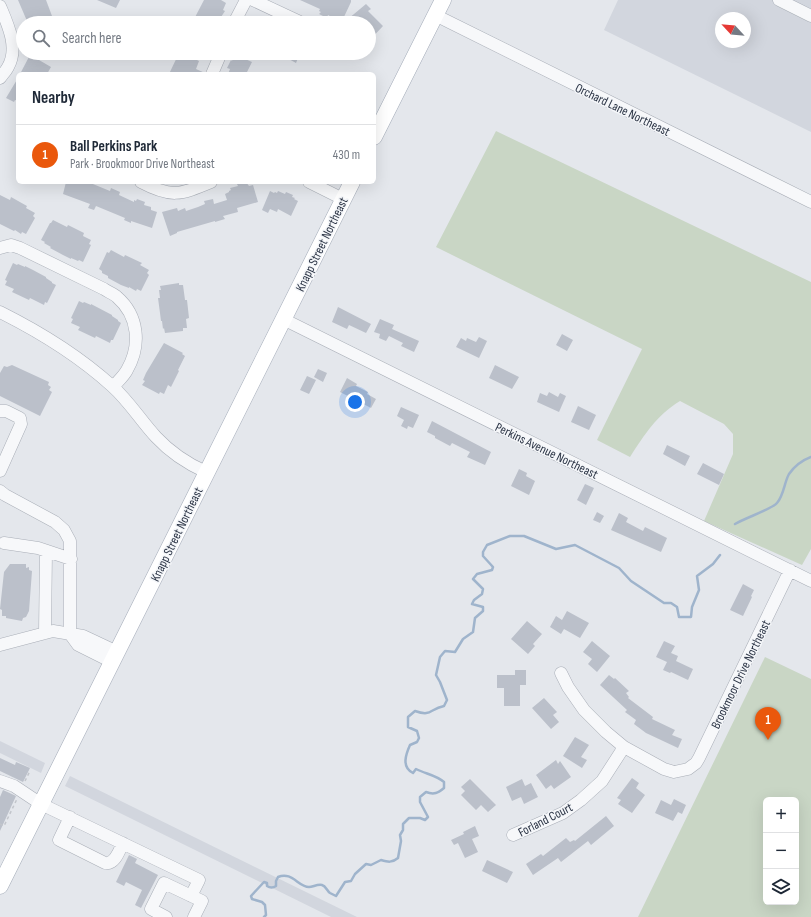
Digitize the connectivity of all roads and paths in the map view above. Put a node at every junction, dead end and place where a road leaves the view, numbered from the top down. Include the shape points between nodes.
1 (246, 0) edge
2 (253, 0) edge
3 (443, 0) edge
4 (779, 0) edge
5 (0, 6) edge
6 (435, 15) junction
7 (238, 16) edge
8 (287, 16) edge
9 (811, 16) edge
10 (218, 60) edge
11 (213, 72) edge
12 (0, 78) edge
13 (376, 133) edge
14 (145, 184) edge
15 (207, 184) edge
16 (313, 184) edge
17 (351, 184) edge
18 (343, 200) junction
19 (811, 202) edge
20 (0, 248) edge
21 (0, 312) edge
22 (283, 319) junction
23 (113, 387) junction
24 (0, 411) edge
25 (0, 471) edge
26 (206, 472) junction
27 (0, 491) edge
28 (4, 543) dead end
29 (46, 550) junction
30 (71, 559) junction
31 (790, 570) junction
32 (811, 581) edge
33 (45, 633) junction
34 (70, 634) junction
35 (0, 645) edge
36 (114, 657) junction
37 (561, 673) dead end
38 (624, 747) junction
39 (30, 771) dead end
40 (0, 781) edge
41 (25, 782) dead end
42 (17, 798) dead end
43 (41, 804) junction
44 (70, 817) junction
45 (0, 824) edge
46 (513, 835) dead end
47 (123, 843) junction
48 (0, 886) edge
49 (191, 896) junction
50 (166, 917) edge
51 (194, 917) edge

1 - 7 street
2 - 8 street
3 - 6 main road
4 - 9 street
5 - 12 street via 12,39 12,56
6 - 13 main road
6 - 19 street, Orchard Lane Northeast
10 - 11 street
14 - 15 street via 167,194 190,192
16 - 18 street
17 - 18 main road, Knapp Street Northeast
18 - 22 main road, Knapp Street Northeast
20 - 23 street via 11,246 27,252 104,289 128,310 134,321 136,335 134,352 127,370
21 - 23 street via 55,343
22 - 26 main road, Knapp Street Northeast
22 - 31 street, Perkins Avenue Northeast
23 - 26 street via 166,446
24 - 25 street via 20,418 22,424
26 - 36 main road, Knapp Street Northeast
27 - 30 street via 55,522 64,530 70,541
28 - 29 street
29 - 30 street
29 - 33 street
30 - 34 street
31 - 32 street, Perkins Avenue Northeast
31 - 38 street, Brookmoor Drive Northeast via 699,758 692,767 674,772
33 - 34 street via 53,631
33 - 35 street
34 - 36 street via 82,636
36 - 43 main road, Knapp Street Northeast
37 - 38 street via 584,710
38 - 46 street, Forland Court via 602,781 581,800 563,813
39 - 41 path
40 - 43 street via 14,786
42 - 45 path via 4,826
43 - 44 street
43 - 48 main road, Knapp Street Northeast
44 - 47 street
44 - 47 street via 59,840 109,864 113,862
47 - 49 street via 199,880
49 - 50 street via 164,882 151,909
49 - 51 street via 202,901

